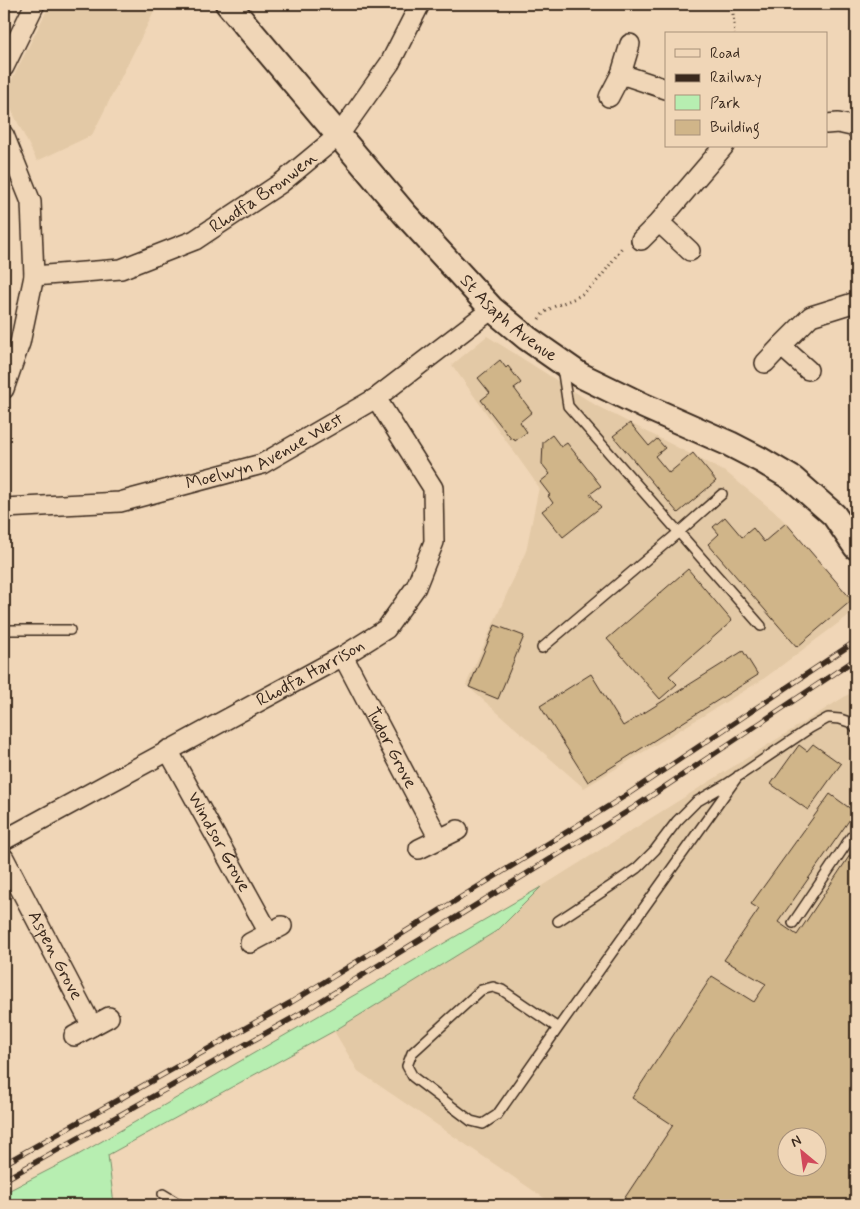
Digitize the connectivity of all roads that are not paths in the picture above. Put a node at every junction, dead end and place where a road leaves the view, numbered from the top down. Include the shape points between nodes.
1 (35, 4) edge
2 (228, 4) edge
3 (420, 4) edge
4 (630, 44) dead end
5 (4, 67) edge
6 (621, 74) junction
7 (665, 90) edge
8 (609, 97) dead end
9 (828, 124) edge
10 (856, 127) edge
11 (4, 135) edge
12 (339, 135) junction
13 (722, 148) edge
14 (659, 222) junction
15 (641, 240) road end
16 (690, 250) dead end
17 (34, 276) junction
18 (856, 302) edge
19 (492, 309) junction
20 (781, 346) junction
21 (561, 362) junction
22 (765, 363) dead end
23 (808, 370) dead end
24 (4, 389) edge
25 (376, 398) junction
26 (722, 494) dead end
27 (4, 508) edge
28 (679, 532) junction
29 (856, 547) edge
30 (761, 626) dead end
31 (4, 630) edge
32 (70, 630) dead end
33 (542, 648) dead end
34 (343, 656) junction
35 (856, 728) edge
36 (168, 750) junction
37 (738, 776) junction
38 (458, 830) dead end
39 (856, 832) edge
40 (439, 839) junction
41 (4, 840) edge
42 (419, 850) dead end
43 (4, 858) edge
44 (558, 921) dead end
45 (793, 923) dead end
46 (250, 943) dead end
47 (109, 1018) dead end
48 (92, 1026) junction
49 (558, 1028) junction
50 (74, 1036) dead end
51 (164, 1194) dead end
52 (181, 1205) edge

1 - 5 street
2 - 12 street, St Asaph Avenue
3 - 12 street, Rhodfa Bronwen via 390,63
4 - 6 street
6 - 7 street
6 - 8 street
9 - 10 street
11 - 17 street via 31,202
12 - 17 street, Rhodfa Bronwen via 281,183 195,240 121,269
12 - 19 street, St Asaph Avenue via 404,213
13 - 14 street
14 - 15 street
14 - 16 street
17 - 24 street via 20,343
18 - 20 street via 811,316
19 - 21 street, St Asaph Avenue
19 - 25 street, Moelwyn Avenue West
20 - 22 street
20 - 23 street
21 - 28 lane via 568,406
21 - 29 street, St Asaph Avenue via 580,375 730,444 793,479 834,515
25 - 27 street, Moelwyn Avenue West via 262,464 120,502
25 - 34 street, Rhodfa Harrison via 433,488 434,542 416,587 386,629
26 - 28 lane
28 - 30 lane
28 - 33 lane
31 - 32 lane
34 - 36 street, Rhodfa Harrison
34 - 40 street, Tudor Grove
35 - 37 lane via 840,719 828,718
36 - 41 street, Rhodfa Harrison
36 - 46 street, Windsor Grove via 275,930
37 - 44 lane via 696,802 637,868
37 - 49 lane
38 - 40 street
39 - 45 lane
40 - 42 street
43 - 48 street, Aspen Grove
47 - 48 street
48 - 50 street
49 - 49 lane via 497,1115 483,1124 471,1121 413,1077 407,1066 412,1053 481,990 493,987 502,990
51 - 52 lane

